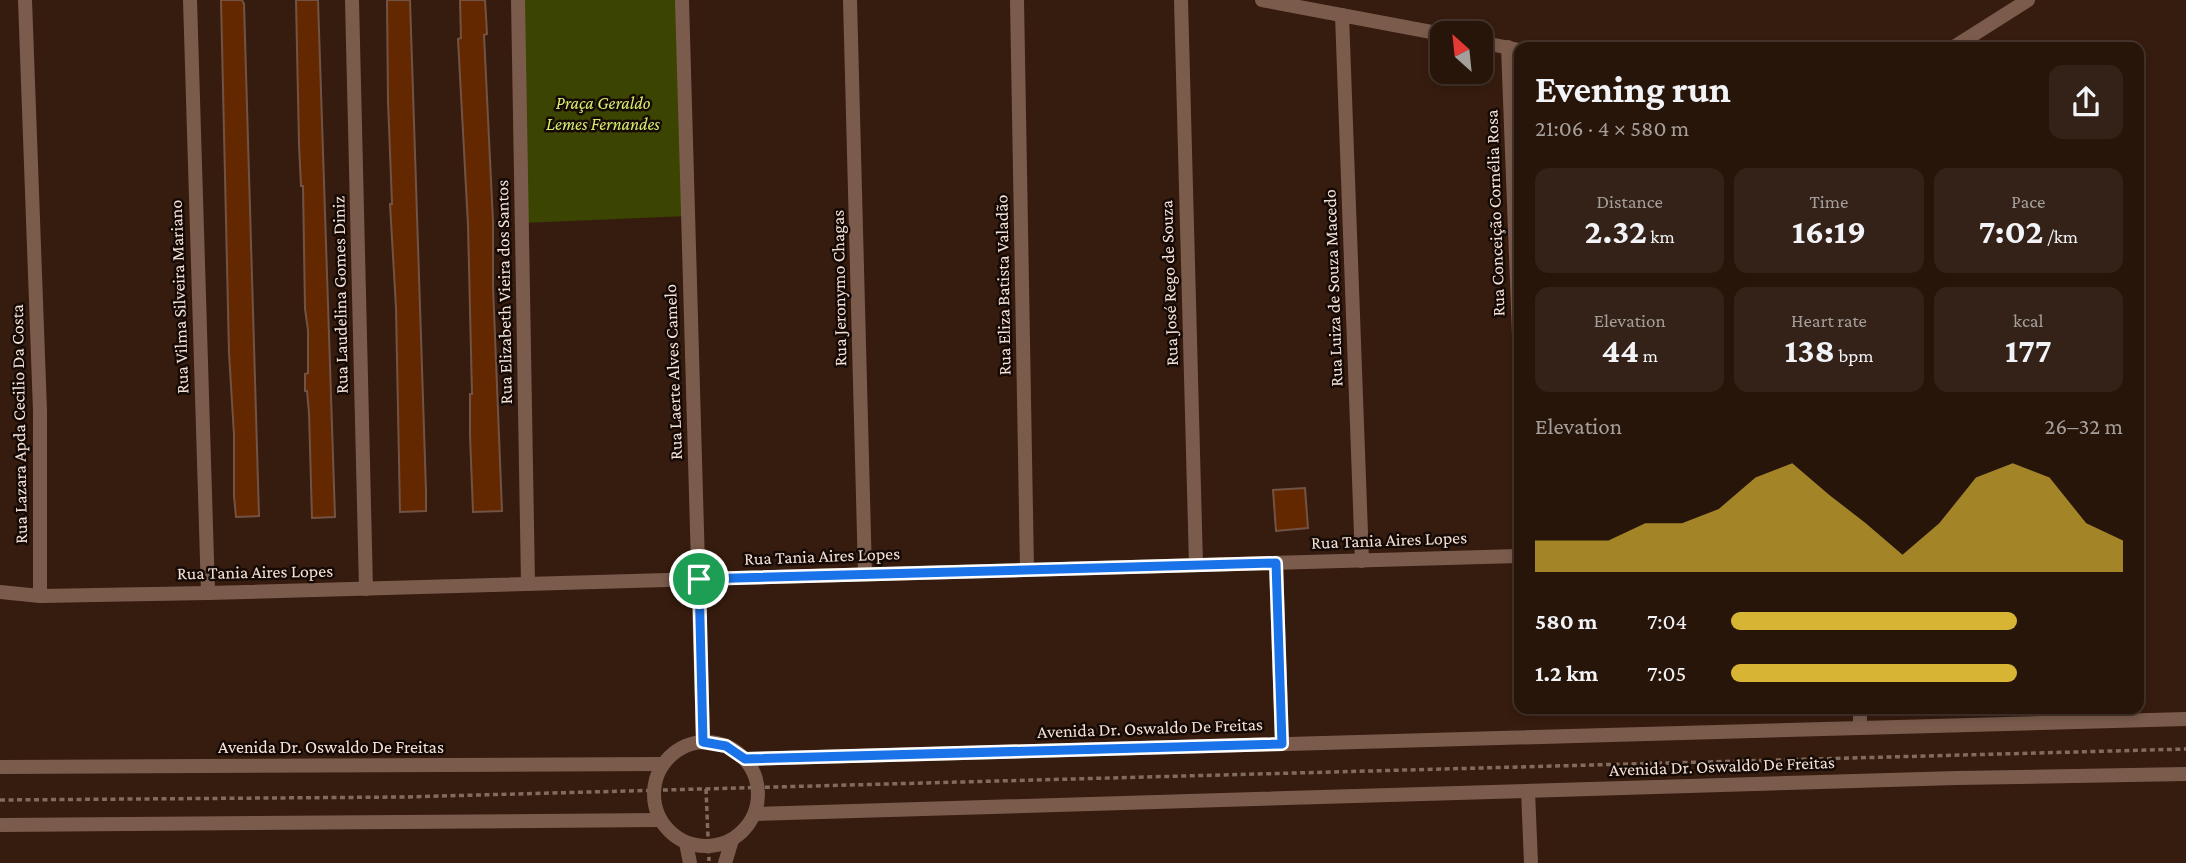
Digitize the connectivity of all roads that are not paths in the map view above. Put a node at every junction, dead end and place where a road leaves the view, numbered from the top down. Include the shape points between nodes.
1 (25, 0) edge
2 (190, 0) edge
3 (352, 0) edge
4 (518, 0) edge
5 (682, 0) edge
6 (850, 0) edge
7 (1017, 0) edge
8 (1181, 0) edge
9 (1262, 0) edge
10 (2028, 0) edge
11 (1342, 15) junction
12 (1430, 32) edge
13 (1962, 42) edge
14 (1493, 44) edge
15 (1513, 48) edge
16 (1514, 96) edge
17 (1514, 556) edge
18 (1362, 561) junction
19 (1276, 563) junction
20 (1196, 565) junction
21 (1027, 569) junction
22 (866, 574) junction
23 (699, 579) junction
24 (528, 584) junction
25 (366, 589) junction
26 (0, 592) edge
27 (208, 593) junction
28 (40, 596) junction
29 (1860, 714) edge
30 (2186, 719) edge
31 (1860, 727) junction
32 (703, 742) junction
33 (1282, 744) junction
34 (745, 759) junction
35 (663, 764) junction
36 (0, 767) edge
37 (2186, 774) edge
38 (1528, 791) junction
39 (755, 814) junction
40 (660, 820) junction
41 (0, 825) edge
42 (732, 840) junction
43 (686, 843) junction
44 (690, 863) edge
45 (725, 863) edge
46 (1531, 863) edge

1 - 28 street, Rua Lazara Apda Cecilio Da Costa via 40,411
2 - 27 street, Rua Vilma Silveira Mariano
3 - 25 street, Rua Laudelina Gomes Diniz
4 - 24 street, Rua Elizabeth Vieira dos Santos
5 - 23 street, Rua Laerte Alves Camelo
6 - 22 street, Rua Jeronymo Chagas
7 - 21 street, Rua Eliza Batista Valadão
8 - 20 street, Rua José Rego de Souza
9 - 11 street
10 - 13 street
11 - 12 street
11 - 18 street, Rua Luiza de Souza Macedo
14 - 15 street
15 - 16 street, Rua Conceição Cornélia Rosa
17 - 18 street, Rua Tania Aires Lopes
18 - 19 street, Rua Tania Aires Lopes
19 - 20 street, Rua Tania Aires Lopes
19 - 33 street
20 - 21 street, Rua Tania Aires Lopes
21 - 22 street, Rua Tania Aires Lopes
22 - 23 street, Rua Tania Aires Lopes
23 - 24 street, Rua Tania Aires Lopes
23 - 32 street, Rua Laerte Alves Camelo
24 - 25 street, Rua Tania Aires Lopes
25 - 27 street, Rua Tania Aires Lopes
26 - 28 street, Rua Tania Aires Lopes
27 - 28 street, Rua Tania Aires Lopes
29 - 31 street
30 - 31 street, Avenida Dr. Oswaldo De Freitas
31 - 33 street, Avenida Dr. Oswaldo De Freitas
32 - 34 street via 726,746
32 - 35 street via 680,749
33 - 34 street, Avenida Dr. Oswaldo De Freitas
34 - 39 street via 758,788
35 - 36 street, Avenida Dr. Oswaldo De Freitas
35 - 40 street via 654,791
37 - 38 street, Avenida Dr. Oswaldo De Freitas
38 - 39 street, Avenida Dr. Oswaldo De Freitas
38 - 46 street
39 - 42 street
40 - 41 street
40 - 43 street
42 - 43 street via 708,846
42 - 45 street
43 - 44 street

